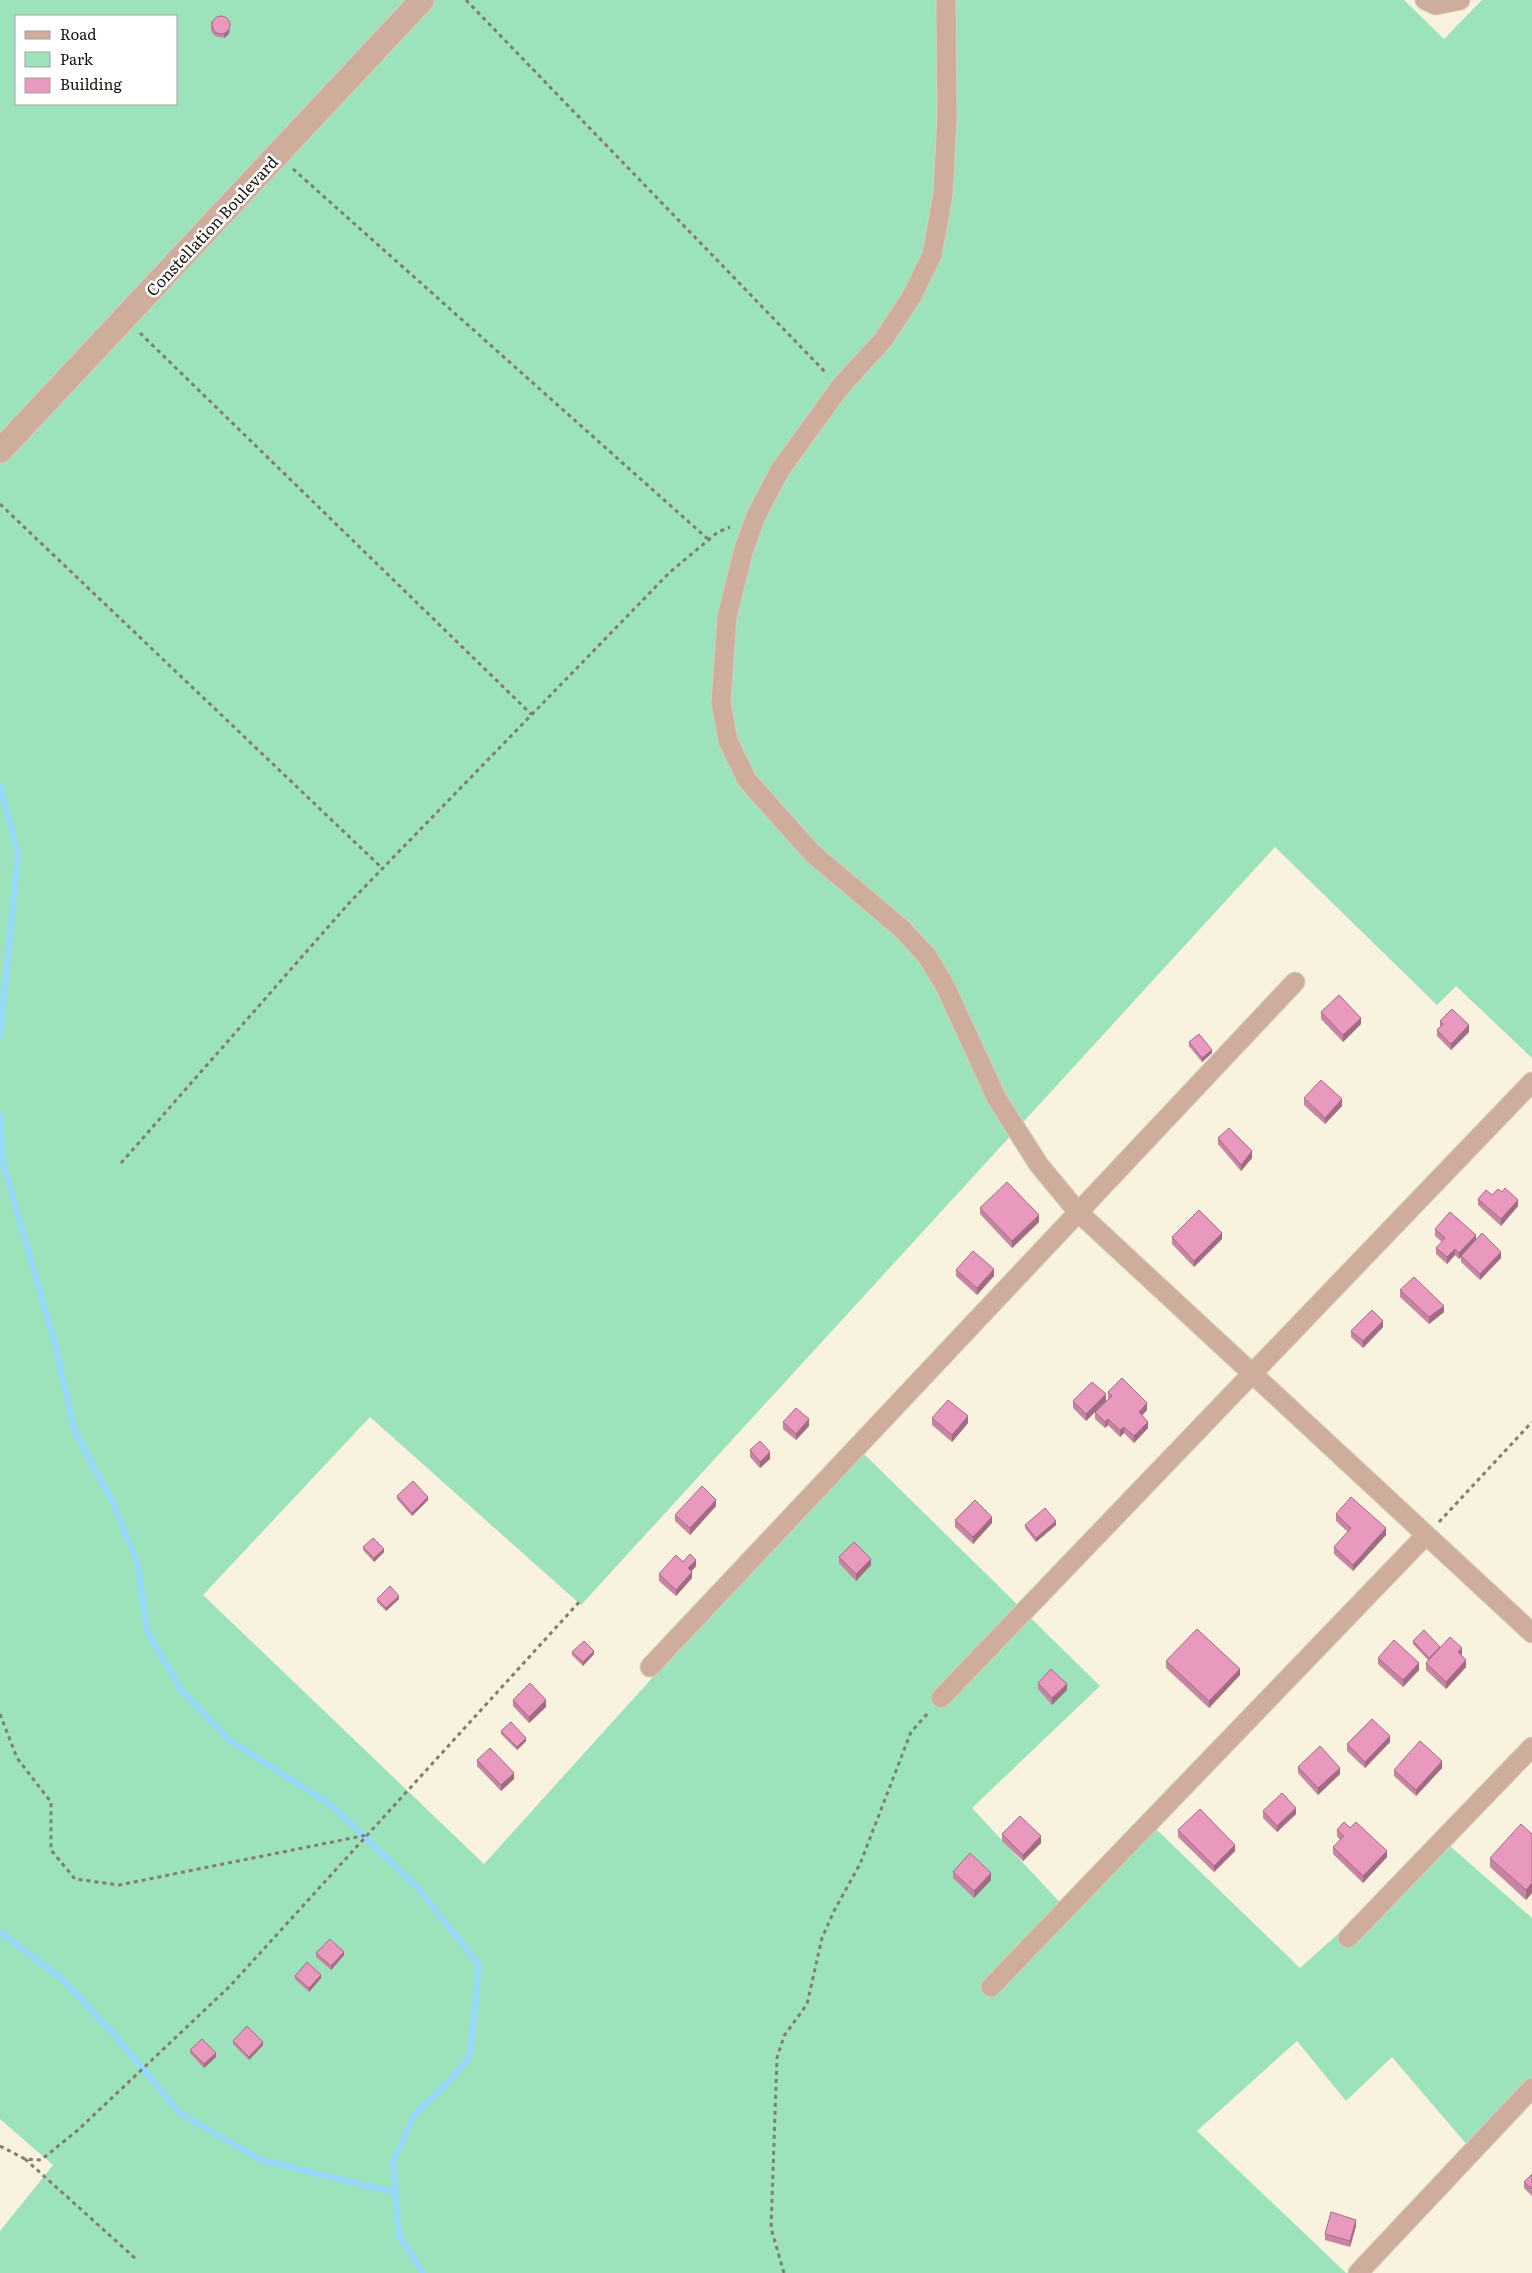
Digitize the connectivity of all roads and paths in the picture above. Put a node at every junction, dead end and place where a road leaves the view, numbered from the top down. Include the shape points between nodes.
1 (422, 0) edge
2 (466, 0) edge
3 (946, 0) edge
4 (1460, 0) edge
5 (1430, 2) edge
6 (278, 155) junction
7 (126, 318) junction
8 (840, 387) junction
9 (0, 451) edge
10 (0, 504) edge
11 (756, 516) junction
12 (709, 540) junction
13 (531, 714) junction
14 (382, 868) junction
15 (1295, 982) dead end
16 (1532, 1082) edge
17 (121, 1163) dead end
18 (1078, 1212) junction
19 (1252, 1374) junction
20 (1532, 1422) edge
21 (1426, 1534) junction
22 (581, 1600) dead end
23 (1532, 1633) edge
24 (650, 1667) dead end
25 (941, 1698) joint
26 (0, 1714) edge
27 (1532, 1747) edge
28 (367, 1835) junction
29 (1348, 1938) dead end
30 (991, 1987) dead end
31 (1532, 2088) edge
32 (0, 2146) edge
33 (25, 2159) junction
34 (136, 2259) dead end
35 (784, 2273) edge
36 (1358, 2273) edge

1 - 6 street, Constellation Boulevard
2 - 8 path
3 - 8 street via 947,118 943,194 932,255 912,296 883,340
4 - 5 street
6 - 7 street, Constellation Boulevard
6 - 12 path
7 - 9 street, Constellation Boulevard
7 - 13 path
8 - 11 street via 780,470
10 - 14 path
11 - 12 path via 718,532
11 - 18 street via 727,617 721,702 728,741 747,780 812,853 902,929 927,956 945,986 997,1099 1039,1165
12 - 13 path via 670,572
13 - 14 path
14 - 17 path
15 - 18 street
16 - 19 street
18 - 19 street
18 - 24 street
19 - 21 street
19 - 25 street
20 - 21 path
21 - 23 street
21 - 30 street
22 - 28 path
25 - 35 path via 911,1732 860,1864 822,1938 807,2004 784,2036 777,2058 771,2228
26 - 28 path via 17,1758 51,1802 51,1850 75,1879 119,1886
27 - 29 street
28 - 33 path via 231,1984 92,2116 41,2160
31 - 36 street
32 - 33 path
33 - 34 path

